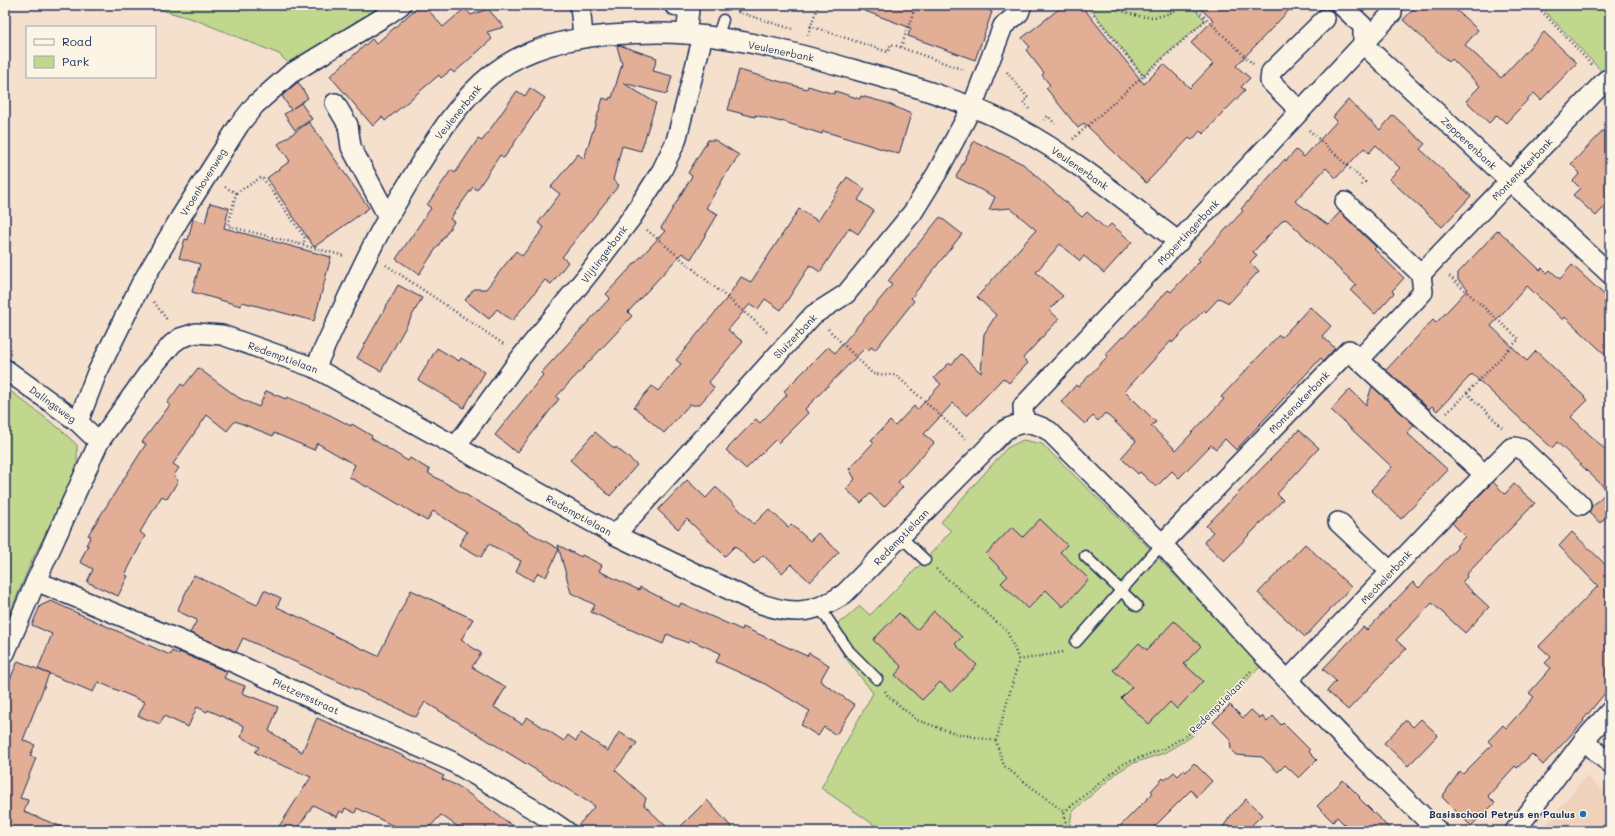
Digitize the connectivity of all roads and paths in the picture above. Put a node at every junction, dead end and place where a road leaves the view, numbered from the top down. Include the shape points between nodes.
1 (401, 5) edge
2 (580, 5) edge
3 (674, 5) edge
4 (818, 5) edge
5 (916, 5) edge
6 (1022, 5) edge
7 (1086, 5) edge
8 (1109, 5) edge
9 (1184, 5) edge
10 (1192, 5) edge
11 (1341, 5) edge
12 (1392, 5) edge
13 (1536, 5) edge
14 (738, 12) dead end
15 (1207, 19) junction
16 (1325, 19) dead end
17 (723, 20) dead end
18 (810, 26) junction
19 (795, 30) dead end
20 (802, 33) dead end
21 (808, 35) junction
22 (583, 36) junction
23 (702, 36) junction
24 (1363, 44) junction
25 (901, 47) junction
26 (992, 54) junction
27 (801, 55) junction
28 (983, 77) junction
29 (1144, 77) junction
30 (1606, 80) joint
31 (1270, 81) junction
32 (335, 103) dead end
33 (972, 107) junction
34 (1032, 114) dead end
35 (1297, 114) junction
36 (1040, 123) dead end
37 (1057, 126) dead end
38 (1058, 152) junction
39 (207, 176) junction
40 (1510, 182) junction
41 (236, 193) junction
42 (1345, 202) joint
43 (388, 217) junction
44 (632, 217) junction
45 (1179, 242) junction
46 (303, 245) junction
47 (367, 257) junction
48 (1427, 267) junction
49 (1610, 274) edge
50 (141, 284) junction
51 (813, 315) junction
52 (180, 338) junction
53 (784, 346) junction
54 (522, 356) junction
55 (1359, 360) junction
56 (315, 368) junction
57 (5, 369) edge
58 (1467, 393) junction
59 (78, 422) junction
60 (1024, 423) junction
61 (1434, 428) junction
62 (99, 442) junction
63 (456, 446) junction
64 (1515, 447) junction
65 (981, 453) junction
66 (1484, 474) junction
67 (1581, 505) dead end
68 (1338, 522) dead end
69 (615, 536) junction
70 (901, 537) junction
71 (1162, 544) junction
72 (1085, 556) dead end
73 (925, 560) joint
74 (1390, 571) junction
75 (36, 581) junction
76 (1122, 590) junction
77 (1137, 606) dead end
78 (820, 608) junction
79 (1076, 642) joint
80 (5, 653) edge
81 (1265, 657) junction
82 (1019, 660) junction
83 (877, 679) joint
84 (1288, 680) junction
85 (1610, 711) edge
86 (1584, 740) junction
87 (996, 741) junction
88 (1610, 764) edge
89 (1064, 812) junction
90 (566, 831) edge
91 (1067, 831) edge
92 (1438, 831) edge
93 (1515, 831) edge

1 - 39 street, Vroenhovenweg via 290,74 274,88 239,125
2 - 22 street
3 - 23 street, Vlijtingerbank via 689,10
4 - 18 path
5 - 25 path
6 - 26 street via 1018,13 1003,26
7 - 29 path
8 - 9 path via 1125,13 1151,18 1175,11
10 - 15 path
11 - 24 street via 1363,26
12 - 24 street, Mopertingerbank via 1392,14
13 - 30 path
14 - 19 path
15 - 29 path
15 - 31 path
16 - 31 street via 1271,72
17 - 23 lane
18 - 21 path
18 - 25 path via 888,52 891,44
20 - 21 path
21 - 27 path
22 - 23 street, Veulenerbank via 633,33
22 - 43 street, Veulenerbank via 530,52 508,63 484,81 433,142
23 - 27 street, Veulenerbank
23 - 44 street, Vlijtingerbank via 676,141 662,170
24 - 35 street, Mopertingerbank
24 - 40 street, Zepperenbank
25 - 28 path
26 - 28 street
26 - 34 path via 1028,98 1023,102
27 - 33 street, Veulenerbank via 890,79
28 - 33 street
29 - 38 path
30 - 40 street, Montenakerbank
31 - 35 street
32 - 43 street via 348,125 351,146
33 - 38 street, Veulenerbank via 1019,129
33 - 51 street, Sluizerbank via 913,212 846,294
35 - 42 path via 1365,182
35 - 45 street, Mopertingerbank
36 - 37 path via 1048,116
38 - 45 street, Veulenerbank
39 - 41 path
39 - 50 street, Vroenhovenweg
40 - 48 street, Montenakerbank
40 - 49 street, Zepperenbank
41 - 46 path via 228,226
41 - 46 path via 262,177 305,238
42 - 48 street
43 - 47 street, Veulenerbank
44 - 53 path
44 - 54 street, Vlijtingerbank
45 - 60 street, Mopertingerbank via 1023,406
46 - 47 path
47 - 54 path
47 - 56 street, Veulenerbank
48 - 55 street via 1423,292
48 - 58 path via 1519,338
50 - 52 path
50 - 59 street, Vroenhovenweg via 96,376
51 - 53 street, Sluizerbank
51 - 65 path via 873,374 896,375
52 - 56 street, Redemptielaan via 196,333 222,335
52 - 62 street, Redemptielaan via 154,365
53 - 69 street, Sluizerbank
54 - 63 street, Vlijtingerbank
55 - 61 street
55 - 71 street, Montenakerbank via 1348,350
56 - 63 street, Redemptielaan
57 - 59 street, Dalingsweg
58 - 61 path
58 - 64 path via 1516,441
59 - 62 street, Dalingsweg
60 - 65 street, Redemptielaan via 1005,430
60 - 71 street via 1037,425 1048,431
61 - 66 street
62 - 75 street, Redemptielaan
63 - 69 street, Redemptielaan
64 - 66 street, Mechelerbank via 1508,450
64 - 67 street via 1522,449
65 - 70 street, Redemptielaan
66 - 74 street, Mechelerbank
68 - 74 street
69 - 78 street, Redemptielaan via 766,606 791,612
70 - 73 lane
70 - 78 street, Redemptielaan via 844,594
71 - 76 lane
71 - 81 street
72 - 76 lane
73 - 82 path via 1007,630
74 - 84 street, Mechelerbank
75 - 80 street
75 - 90 street, Pletzersstraat via 234,663 451,761
76 - 77 lane
76 - 79 lane
78 - 83 lane via 849,651
79 - 82 path via 1064,652
81 - 84 street
81 - 89 path, Redemptielaan via 1189,734 1165,748 1123,764
82 - 87 path
83 - 87 path via 888,696 917,720 954,733
84 - 92 street
85 - 86 street
86 - 88 street
86 - 93 street
87 - 89 path via 1004,766
89 - 91 path

